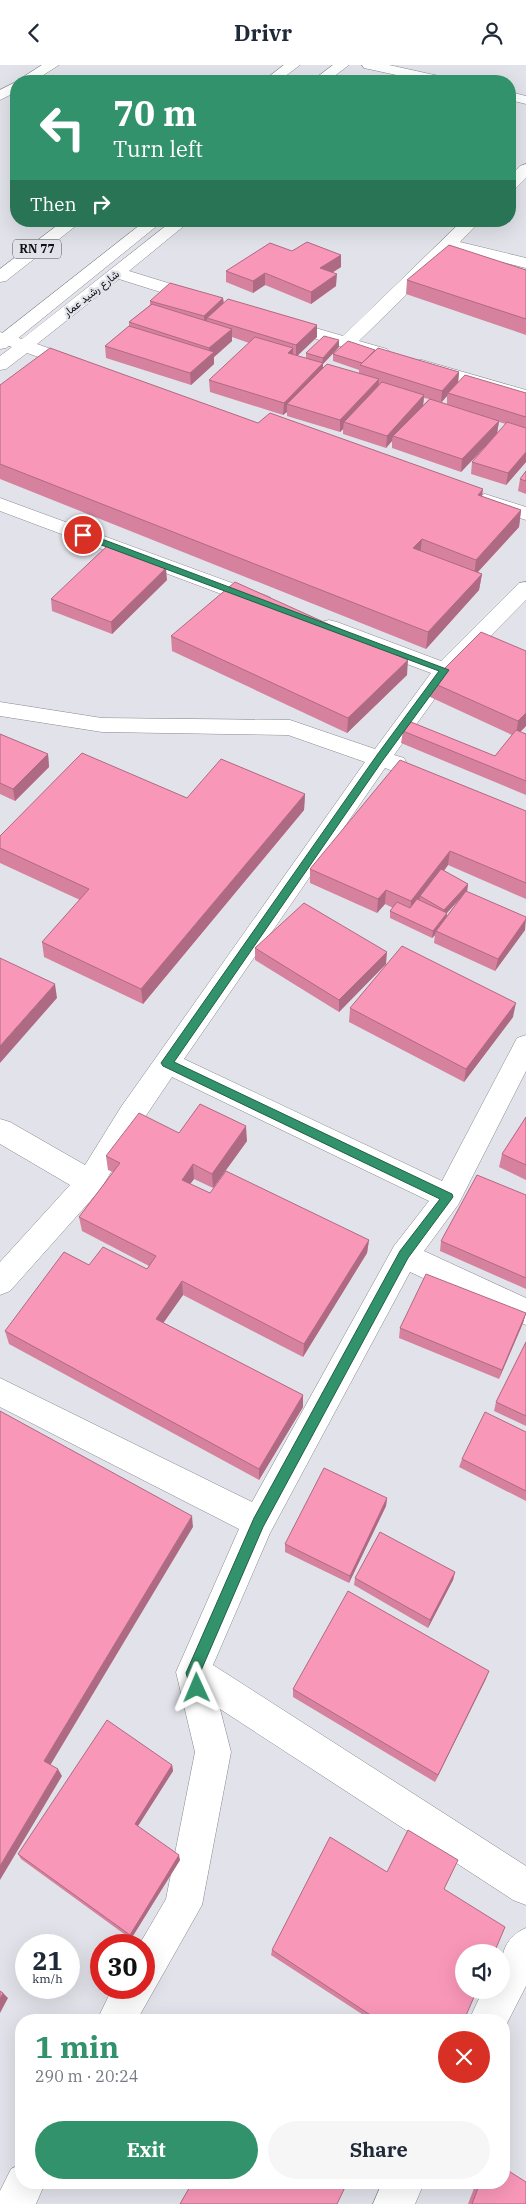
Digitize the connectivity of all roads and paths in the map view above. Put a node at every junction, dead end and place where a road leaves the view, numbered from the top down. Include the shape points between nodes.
1 (52, 65) edge
2 (293, 65) edge
3 (342, 65) edge
4 (372, 68) edge
5 (34, 75) edge
6 (279, 75) edge
7 (328, 75) edge
8 (410, 75) edge
9 (526, 169) edge
10 (516, 179) edge
11 (66, 227) edge
12 (148, 227) edge
13 (174, 227) edge
14 (466, 227) edge
15 (448, 244) junction
16 (526, 263) edge
17 (116, 273) junction
18 (0, 277) edge
19 (217, 304) edge
20 (263, 318) edge
21 (7, 341) edge
22 (346, 343) junction
23 (0, 365) edge
24 (99, 372) edge
25 (526, 396) edge
26 (469, 495) edge
27 (0, 504) edge
28 (526, 514) edge
29 (526, 588) edge
30 (279, 608) edge
31 (307, 619) edge
32 (444, 670) junction
33 (0, 709) edge
34 (380, 758) junction
35 (416, 773) edge
36 (167, 1063) junction
37 (521, 1065) edge
38 (0, 1130) edge
39 (90, 1182) junction
40 (448, 1197) junction
41 (404, 1255) junction
42 (0, 1282) edge
43 (526, 1312) edge
44 (0, 1392) edge
45 (258, 1522) junction
46 (193, 1673) junction
47 (526, 1887) edge
48 (526, 1947) edge
49 (155, 1954) edge
50 (128, 1999) edge
51 (119, 2014) edge
52 (491, 2014) edge
53 (22, 2189) edge
54 (401, 2189) edge
55 (15, 2204) edge
56 (393, 2204) edge

1 - 5 street
2 - 6 street
3 - 7 street
4 - 8 street
9 - 10 street
11 - 18 street, RN 77
12 - 21 street
13 - 17 street, شارع رشيد عمار
14 - 15 street
15 - 16 street
15 - 22 street
17 - 19 street
17 - 21 street, شارع رشيد عمار
20 - 22 street
21 - 23 street, شارع رشيد عمار
21 - 24 street
22 - 25 street
26 - 28 street
27 - 30 street
29 - 32 street
31 - 32 street
32 - 34 street
33 - 34 street via 102,725 290,728
34 - 35 street
34 - 36 street
36 - 39 street
36 - 40 street
37 - 40 street
38 - 39 street
39 - 42 street
40 - 41 street
41 - 43 street
41 - 45 street
44 - 45 street
45 - 46 street
46 - 47 street
46 - 49 street via 213,1752 183,1905
48 - 52 street
50 - 51 street
53 - 55 street
54 - 56 street

